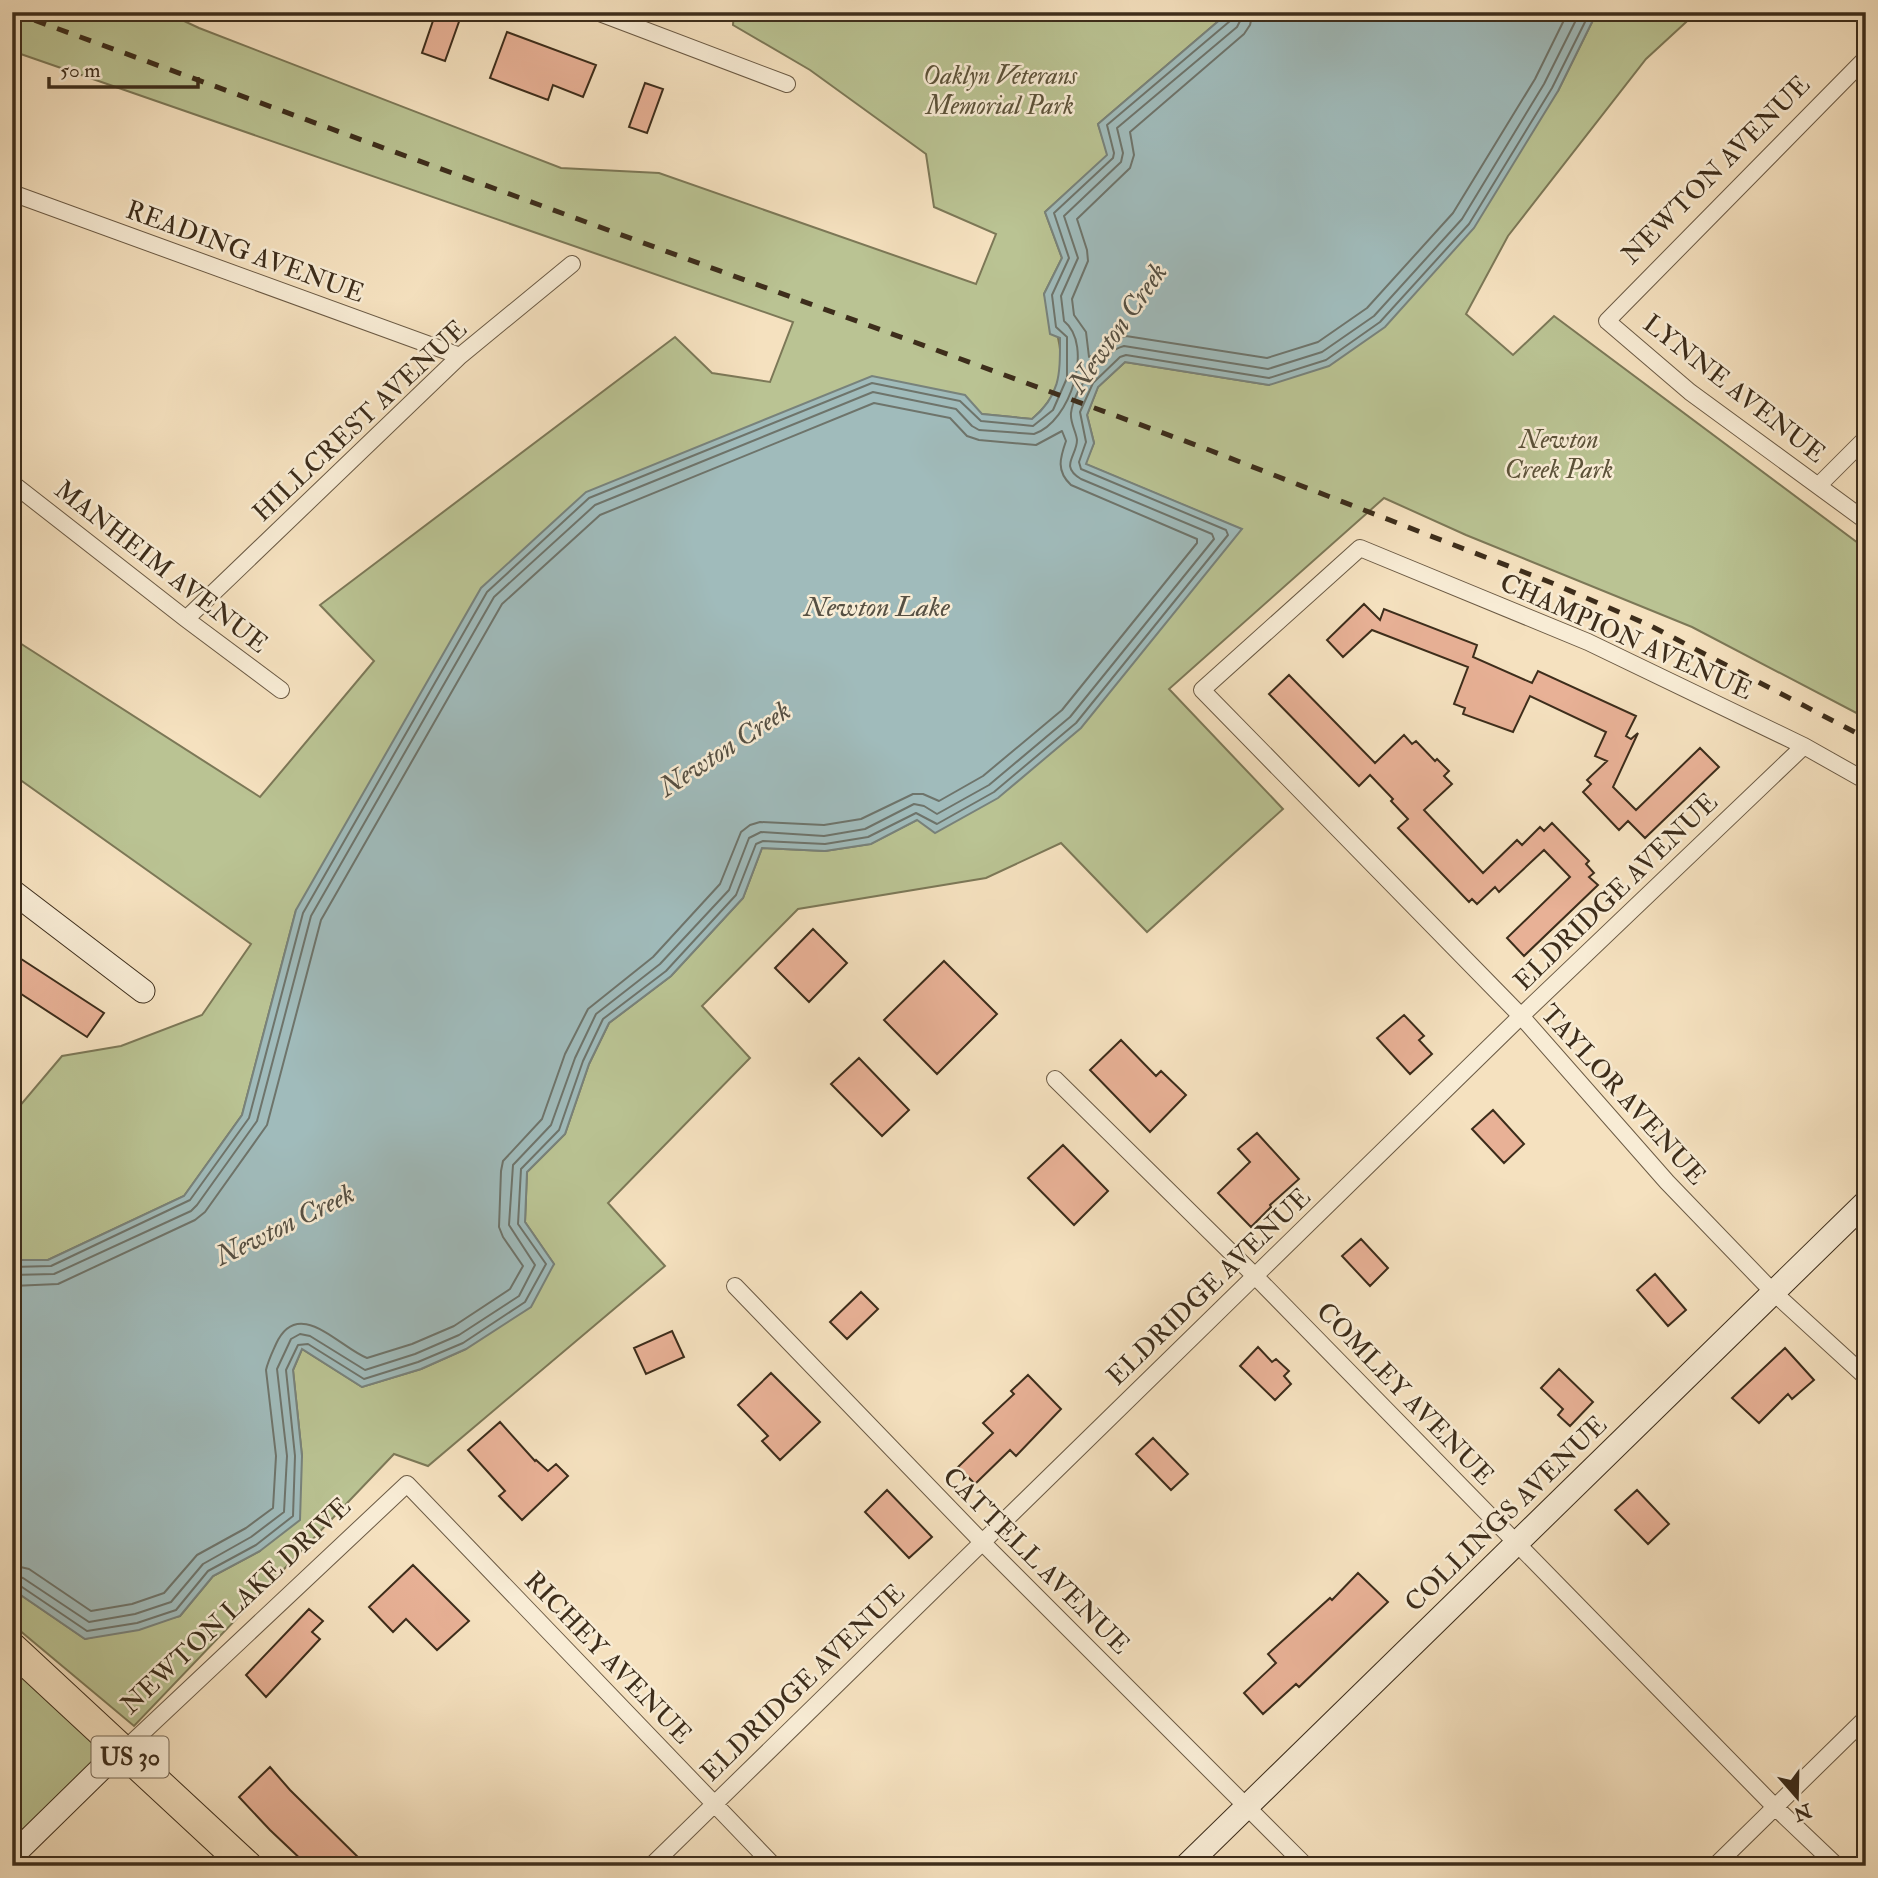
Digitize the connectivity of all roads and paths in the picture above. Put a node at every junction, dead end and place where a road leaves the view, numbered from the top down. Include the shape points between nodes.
1 (597, 12) edge
2 (1866, 58) edge
3 (787, 84) dead end
4 (12, 193) edge
5 (572, 264) dead end
6 (1607, 321) joint
7 (460, 356) junction
8 (1866, 438) edge
9 (12, 483) edge
10 (1819, 485) junction
11 (1866, 521) edge
12 (186, 619) junction
13 (281, 690) dead end
14 (1202, 690) joint
15 (1804, 746) junction
16 (1866, 780) edge
17 (12, 891) edge
18 (143, 991) dead end
19 (1521, 1016) junction
20 (1055, 1079) dead end
21 (1866, 1202) edge
22 (1255, 1277) junction
23 (735, 1286) dead end
24 (1773, 1292) junction
25 (1866, 1377) edge
26 (407, 1484) joint
27 (983, 1543) junction
28 (1517, 1543) junction
29 (12, 1648) edge
30 (1866, 1718) edge
31 (123, 1751) junction
32 (714, 1804) junction
33 (1246, 1807) junction
34 (1775, 1807) junction
35 (12, 1856) edge
36 (247, 1866) edge
37 (650, 1866) edge
38 (774, 1866) edge
39 (1186, 1866) edge
40 (1306, 1866) edge
41 (1715, 1866) edge
42 (1836, 1866) edge

1 - 3 street
2 - 6 street, NEWTON AVENUE
4 - 7 street, READING AVENUE
5 - 7 street, HILLCREST AVENUE
6 - 10 street, LYNNE AVENUE via 1690,392
7 - 12 street, HILLCREST AVENUE
8 - 10 street
9 - 12 street, MANHEIM AVENUE
10 - 11 street, LYNNE AVENUE
12 - 13 street, MANHEIM AVENUE
14 - 15 street, CHAMPION AVENUE via 1360,548 1588,642
14 - 19 street, TAYLOR AVENUE
15 - 16 street, CHAMPION AVENUE
15 - 19 street, ELDRIDGE AVENUE
17 - 18 main road
19 - 22 street, ELDRIDGE AVENUE
19 - 24 street, TAYLOR AVENUE via 1667,1182
20 - 22 street, COMLEY AVENUE
21 - 24 main road, COLLINGS AVENUE
22 - 27 street, ELDRIDGE AVENUE
22 - 28 street, COMLEY AVENUE
23 - 27 street, CATTELL AVENUE
24 - 25 street, TAYLOR AVENUE
24 - 28 main road, COLLINGS AVENUE
26 - 31 street, NEWTON LAKE DRIVE
26 - 32 street, RICHEY AVENUE
27 - 32 street, ELDRIDGE AVENUE
27 - 33 street, CATTELL AVENUE
28 - 33 main road, COLLINGS AVENUE
28 - 34 street, COMLEY AVENUE
29 - 31 highway, US 30
30 - 34 street
31 - 35 main road, NEWTON LAKE DRIVE
31 - 36 highway, US 30
32 - 37 street, ELDRIDGE AVENUE
32 - 38 street, RICHEY AVENUE
33 - 39 main road, COLLINGS AVENUE
33 - 40 street, CATTELL AVENUE
34 - 41 street
34 - 42 street, COMLEY AVENUE

